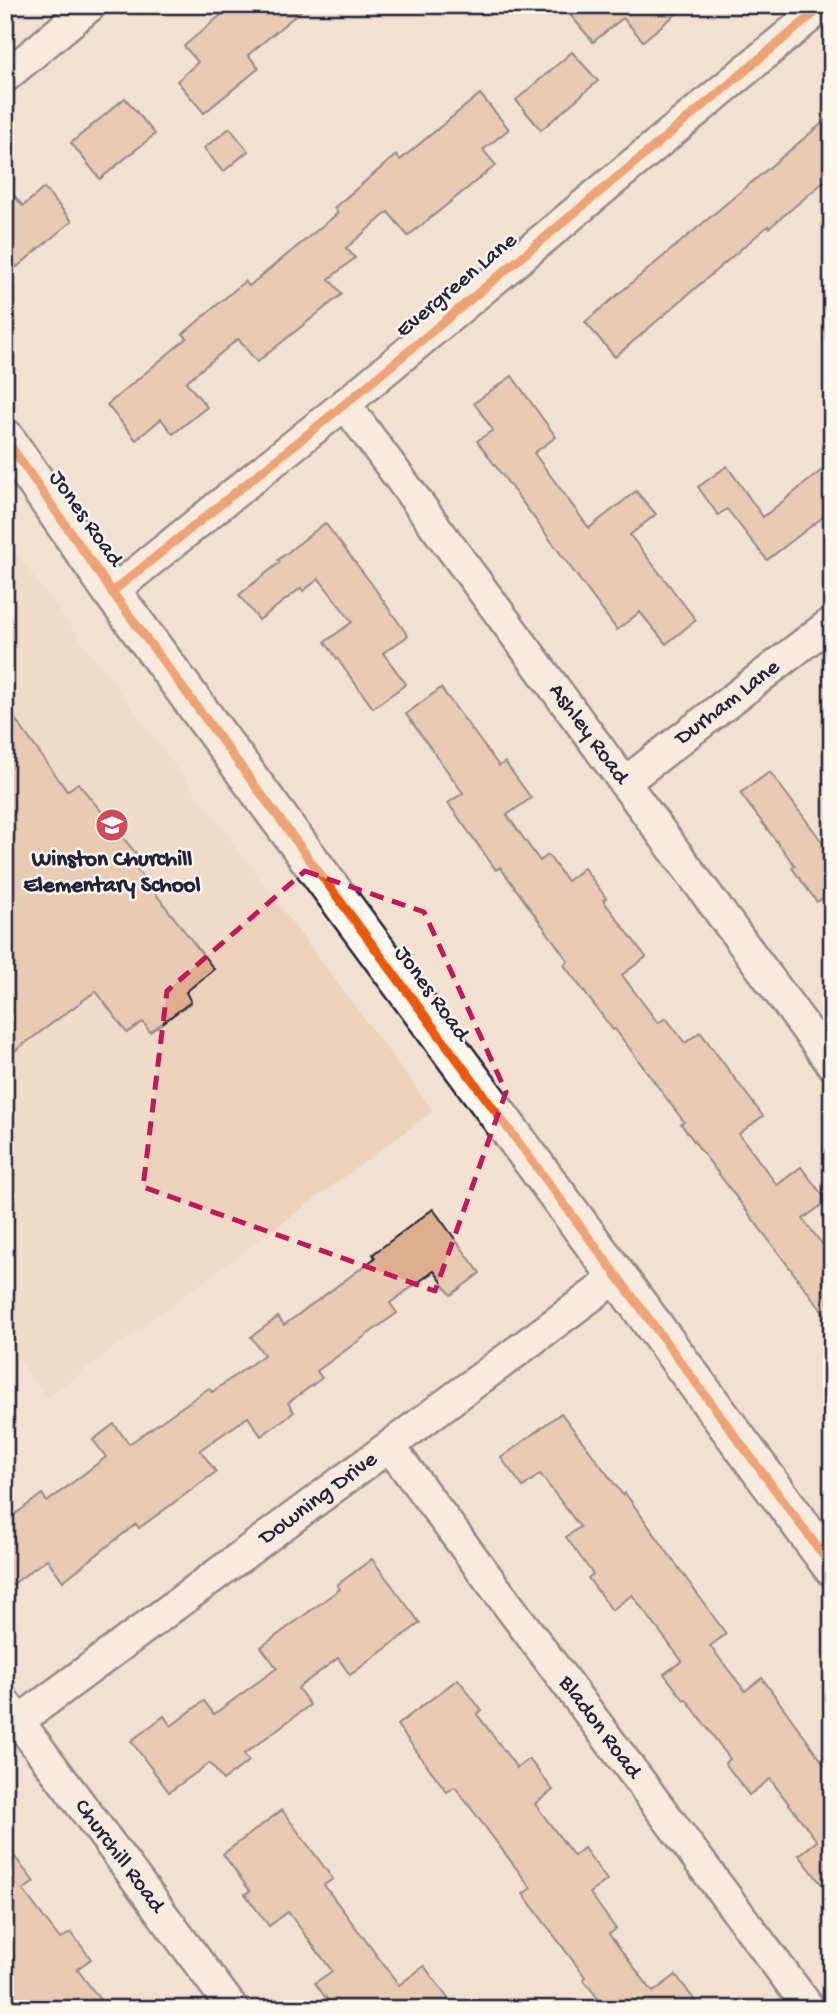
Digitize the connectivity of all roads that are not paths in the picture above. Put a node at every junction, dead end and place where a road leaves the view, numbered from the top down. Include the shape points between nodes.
1 (824, 5) edge
2 (83, 8) edge
3 (5, 77) edge
4 (345, 404) junction
5 (5, 439) edge
6 (112, 592) junction
7 (832, 622) edge
8 (624, 783) junction
9 (832, 1064) edge
10 (617, 1277) junction
11 (390, 1447) junction
12 (832, 1567) edge
13 (12, 1712) edge
14 (233, 2009) edge
15 (810, 2009) edge

1 - 4 street, Evergreen Lane
2 - 3 street
4 - 6 street, Evergreen Lane
4 - 8 street, Ashley Road
5 - 6 street, Jones Road
6 - 10 street, Jones Road
7 - 8 street, Durham Lane
8 - 9 street, Ashley Road
10 - 11 street, Downing Drive
10 - 12 street, Jones Road
11 - 13 street, Downing Drive
11 - 15 street, Bladon Road
13 - 14 street, Churchill Road

